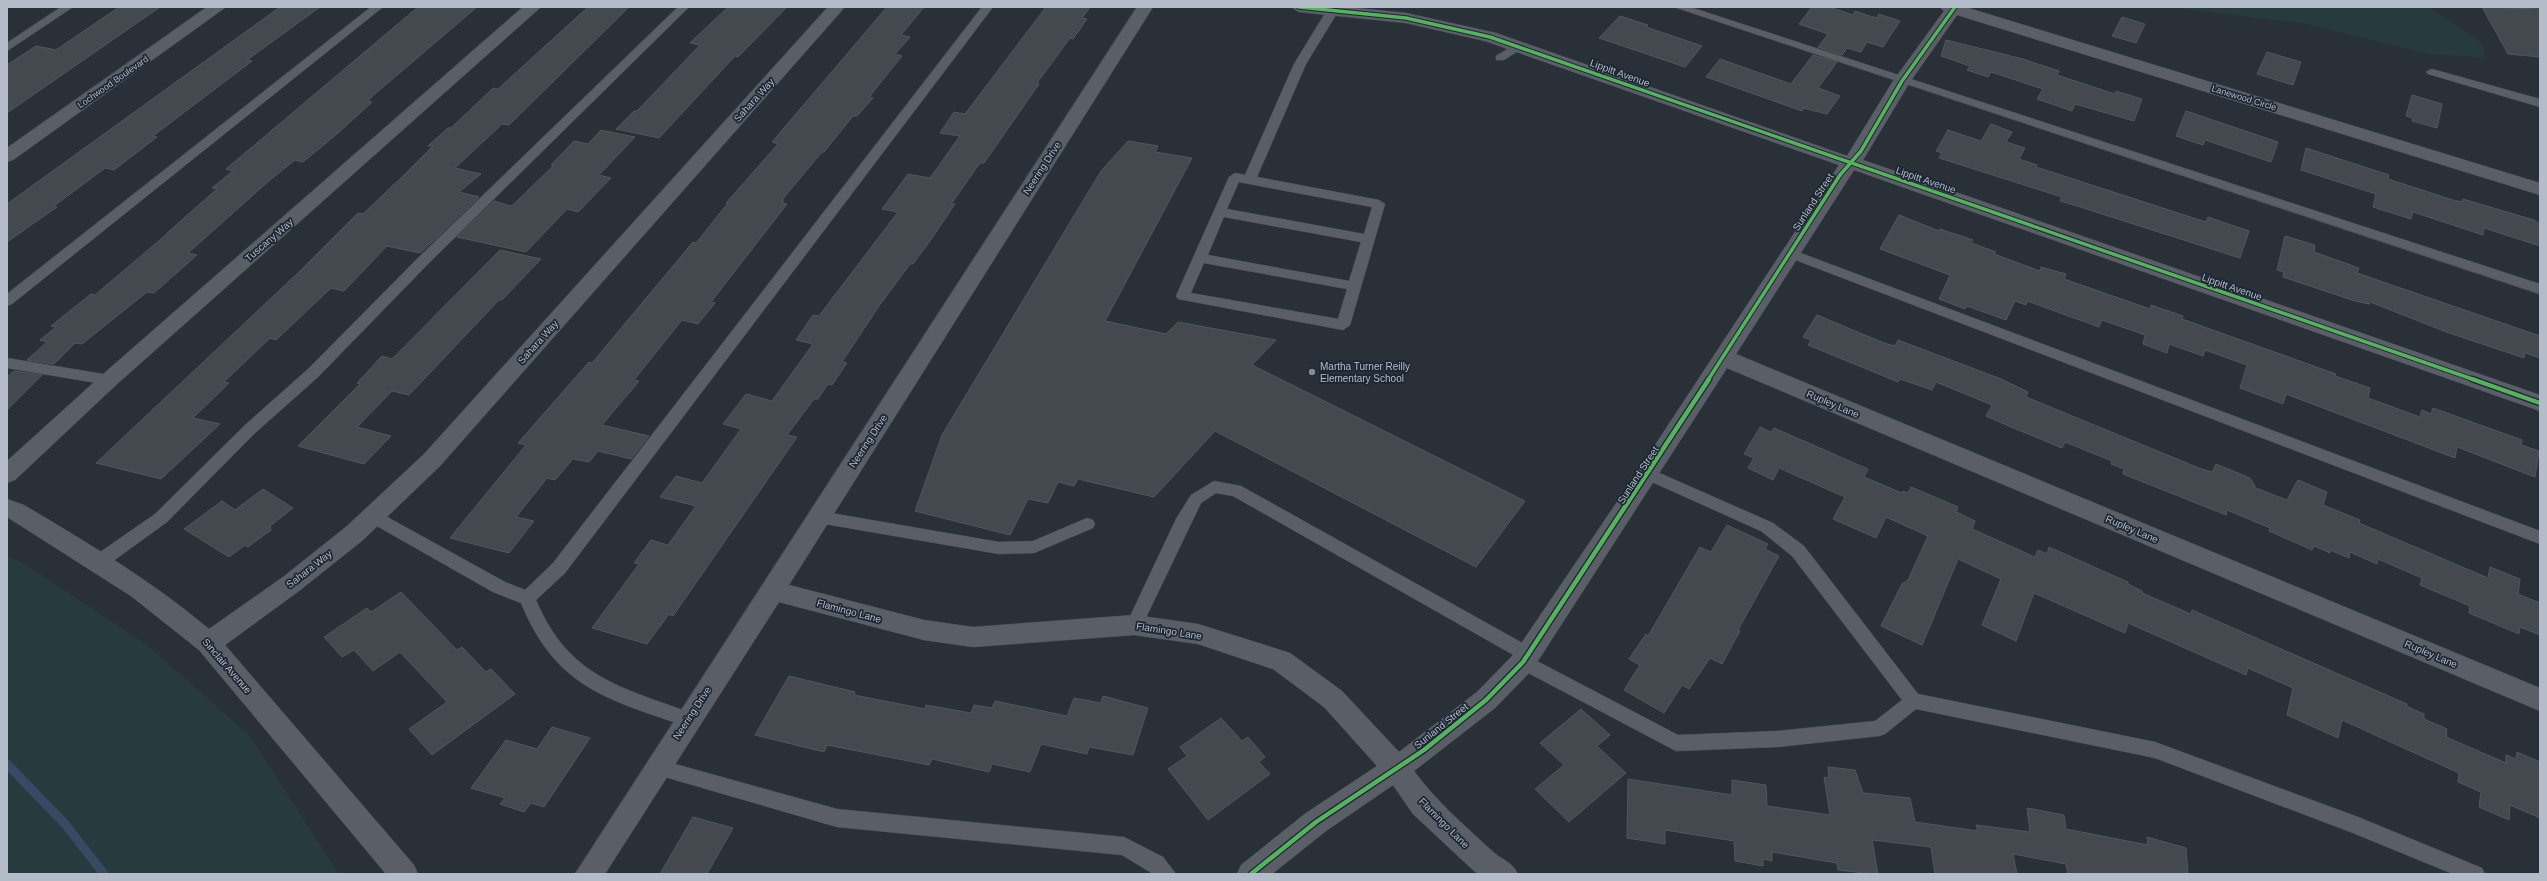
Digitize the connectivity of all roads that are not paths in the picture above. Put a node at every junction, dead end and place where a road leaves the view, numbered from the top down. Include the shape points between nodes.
1 (68, 7) edge
2 (218, 7) edge
3 (378, 7) edge
4 (533, 7) edge
5 (684, 7) edge
6 (837, 7) edge
7 (988, 7) edge
8 (1145, 7) edge
9 (1299, 7) edge
10 (1679, 7) edge
11 (1952, 8) edge
12 (1333, 10) junction
13 (1520, 45) junction
14 (7, 48) edge
15 (1500, 58) dead end
16 (2432, 72) dead end
17 (1902, 81) junction
18 (2540, 103) edge
19 (7, 156) edge
20 (1851, 162) junction
21 (1249, 180) junction
22 (2540, 189) edge
23 (1220, 212) junction
24 (1369, 239) junction
25 (1790, 253) junction
26 (1200, 258) junction
27 (1354, 286) junction
28 (2540, 289) edge
29 (7, 301) edge
30 (1724, 358) junction
31 (7, 363) edge
32 (109, 380) junction
33 (2540, 403) edge
34 (7, 474) edge
35 (1648, 474) junction
36 (7, 508) edge
37 (819, 517) junction
38 (374, 518) junction
39 (1087, 524) dead end
40 (2540, 538) edge
41 (99, 562) junction
42 (773, 591) junction
43 (527, 598) junction
44 (1134, 625) junction
45 (208, 643) junction
46 (1526, 658) junction
47 (2540, 700) edge
48 (1913, 701) junction
49 (688, 719) junction
50 (657, 767) junction
51 (1397, 769) junction
52 (404, 874) edge
53 (589, 874) edge
54 (1166, 874) edge
55 (1250, 874) edge
56 (1504, 874) edge
57 (2475, 874) edge

1 - 14 lane
2 - 19 street, Lochwood Boulevard
3 - 29 lane
4 - 32 street, Tuscany Way
5 - 41 lane via 424,260 314,373 249,430 161,518
6 - 38 street, Sahara Way via 432,460
7 - 43 lane via 559,568
8 - 37 street, Neering Drive
9 - 12 street, Lippitt Avenue
10 - 17 lane
11 - 17 street, Sunland Street
11 - 22 street, Lanewood Circle
12 - 13 street, Lippitt Avenue via 1429,23
12 - 21 lane via 1300,64
13 - 15 lane
13 - 20 street, Lippitt Avenue
16 - 18 lane
17 - 20 street, Sunland Street via 1861,151
17 - 28 lane
20 - 25 street, Sunland Street
20 - 33 street, Lippitt Avenue
21 - 23 lane via 1236,177
21 - 24 lane via 1379,204
23 - 24 lane
23 - 26 lane
24 - 27 lane
25 - 30 street, Sunland Street
25 - 40 lane
26 - 27 lane
26 - 27 lane via 1183,296 1343,325
30 - 35 street, Sunland Street
30 - 47 street, Rupley Lane
31 - 32 lane
32 - 34 street, Tuscany Way
35 - 46 street, Sunland Street
35 - 48 lane via 1767,527 1798,551
36 - 41 street, Sinclair Avenue
37 - 39 lane via 999,548 1034,547
37 - 42 street, Neering Drive
38 - 43 lane via 499,587
38 - 45 street, Sahara Way via 291,584
41 - 45 street, Sinclair Avenue via 185,622
42 - 44 street, Flamingo Lane via 924,630 973,637
42 - 49 street, Neering Drive
43 - 49 lane via 534,621 568,665 609,692
44 - 46 lane via 1184,519 1196,499 1214,487 1236,490
44 - 51 street, Flamingo Lane via 1198,634 1280,661 1333,699
45 - 52 street, Sinclair Avenue
46 - 48 lane via 1676,743 1777,739 1879,728
46 - 51 street, Sunland Street via 1486,700
48 - 57 lane via 2155,750 2358,826
49 - 50 street, Neering Drive
50 - 53 street, Neering Drive
50 - 54 lane via 836,818 1124,846 1156,863
51 - 55 street, Sunland Street via 1316,822
51 - 56 street, Flamingo Lane via 1423,805 1484,862

